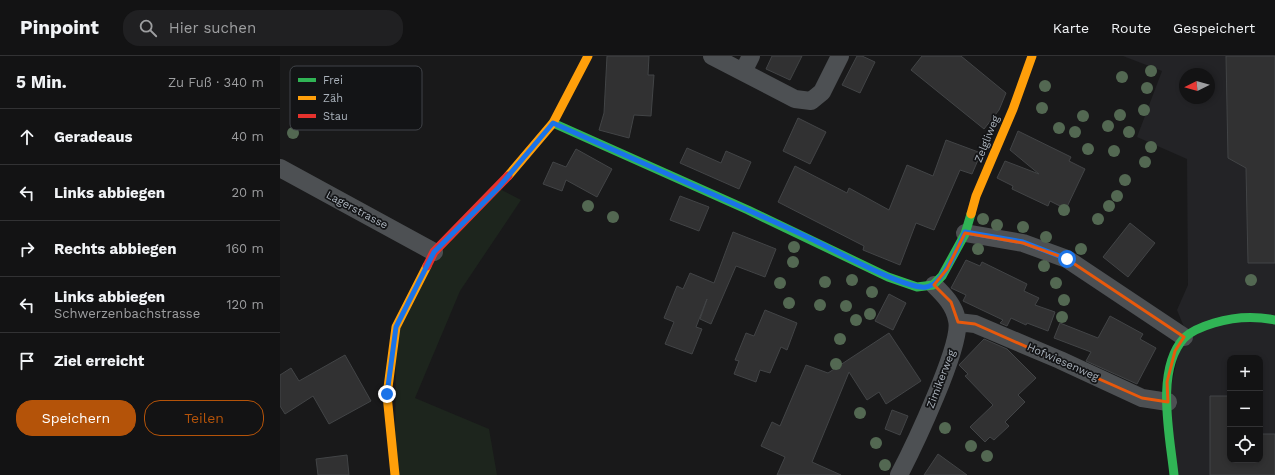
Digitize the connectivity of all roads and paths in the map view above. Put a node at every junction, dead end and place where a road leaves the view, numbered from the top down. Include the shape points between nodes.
1 (588, 56) edge
2 (712, 56) edge
3 (751, 56) edge
4 (840, 56) edge
5 (1032, 56) edge
6 (743, 72) junction
7 (553, 123) junction
8 (280, 168) edge
9 (965, 232) junction
10 (434, 252) junction
11 (934, 285) junction
12 (1275, 320) edge
13 (958, 322) junction
14 (1184, 337) junction
15 (1168, 402) junction
16 (394, 475) edge
17 (899, 475) edge
18 (1174, 475) edge

1 - 7 street
2 - 6 street
3 - 6 street
4 - 6 street via 822,92 811,101 795,99
5 - 9 street, Zelgliweg via 1025,79 971,209
7 - 10 street via 498,188
7 - 11 street via 808,237 896,280 926,288
8 - 10 street, Lagerstrasse
9 - 11 street, Zelgliweg via 947,269
9 - 14 street via 1023,242 1067,259
10 - 16 street via 396,327 387,394
11 - 13 street, Zimikerweg via 951,302
12 - 14 street via 1223,320 1201,327
13 - 15 street, Hofwiesenweg via 975,324 1142,398
13 - 17 street, Zimikerweg via 956,340 917,440
14 - 15 street via 1169,367
15 - 18 street

